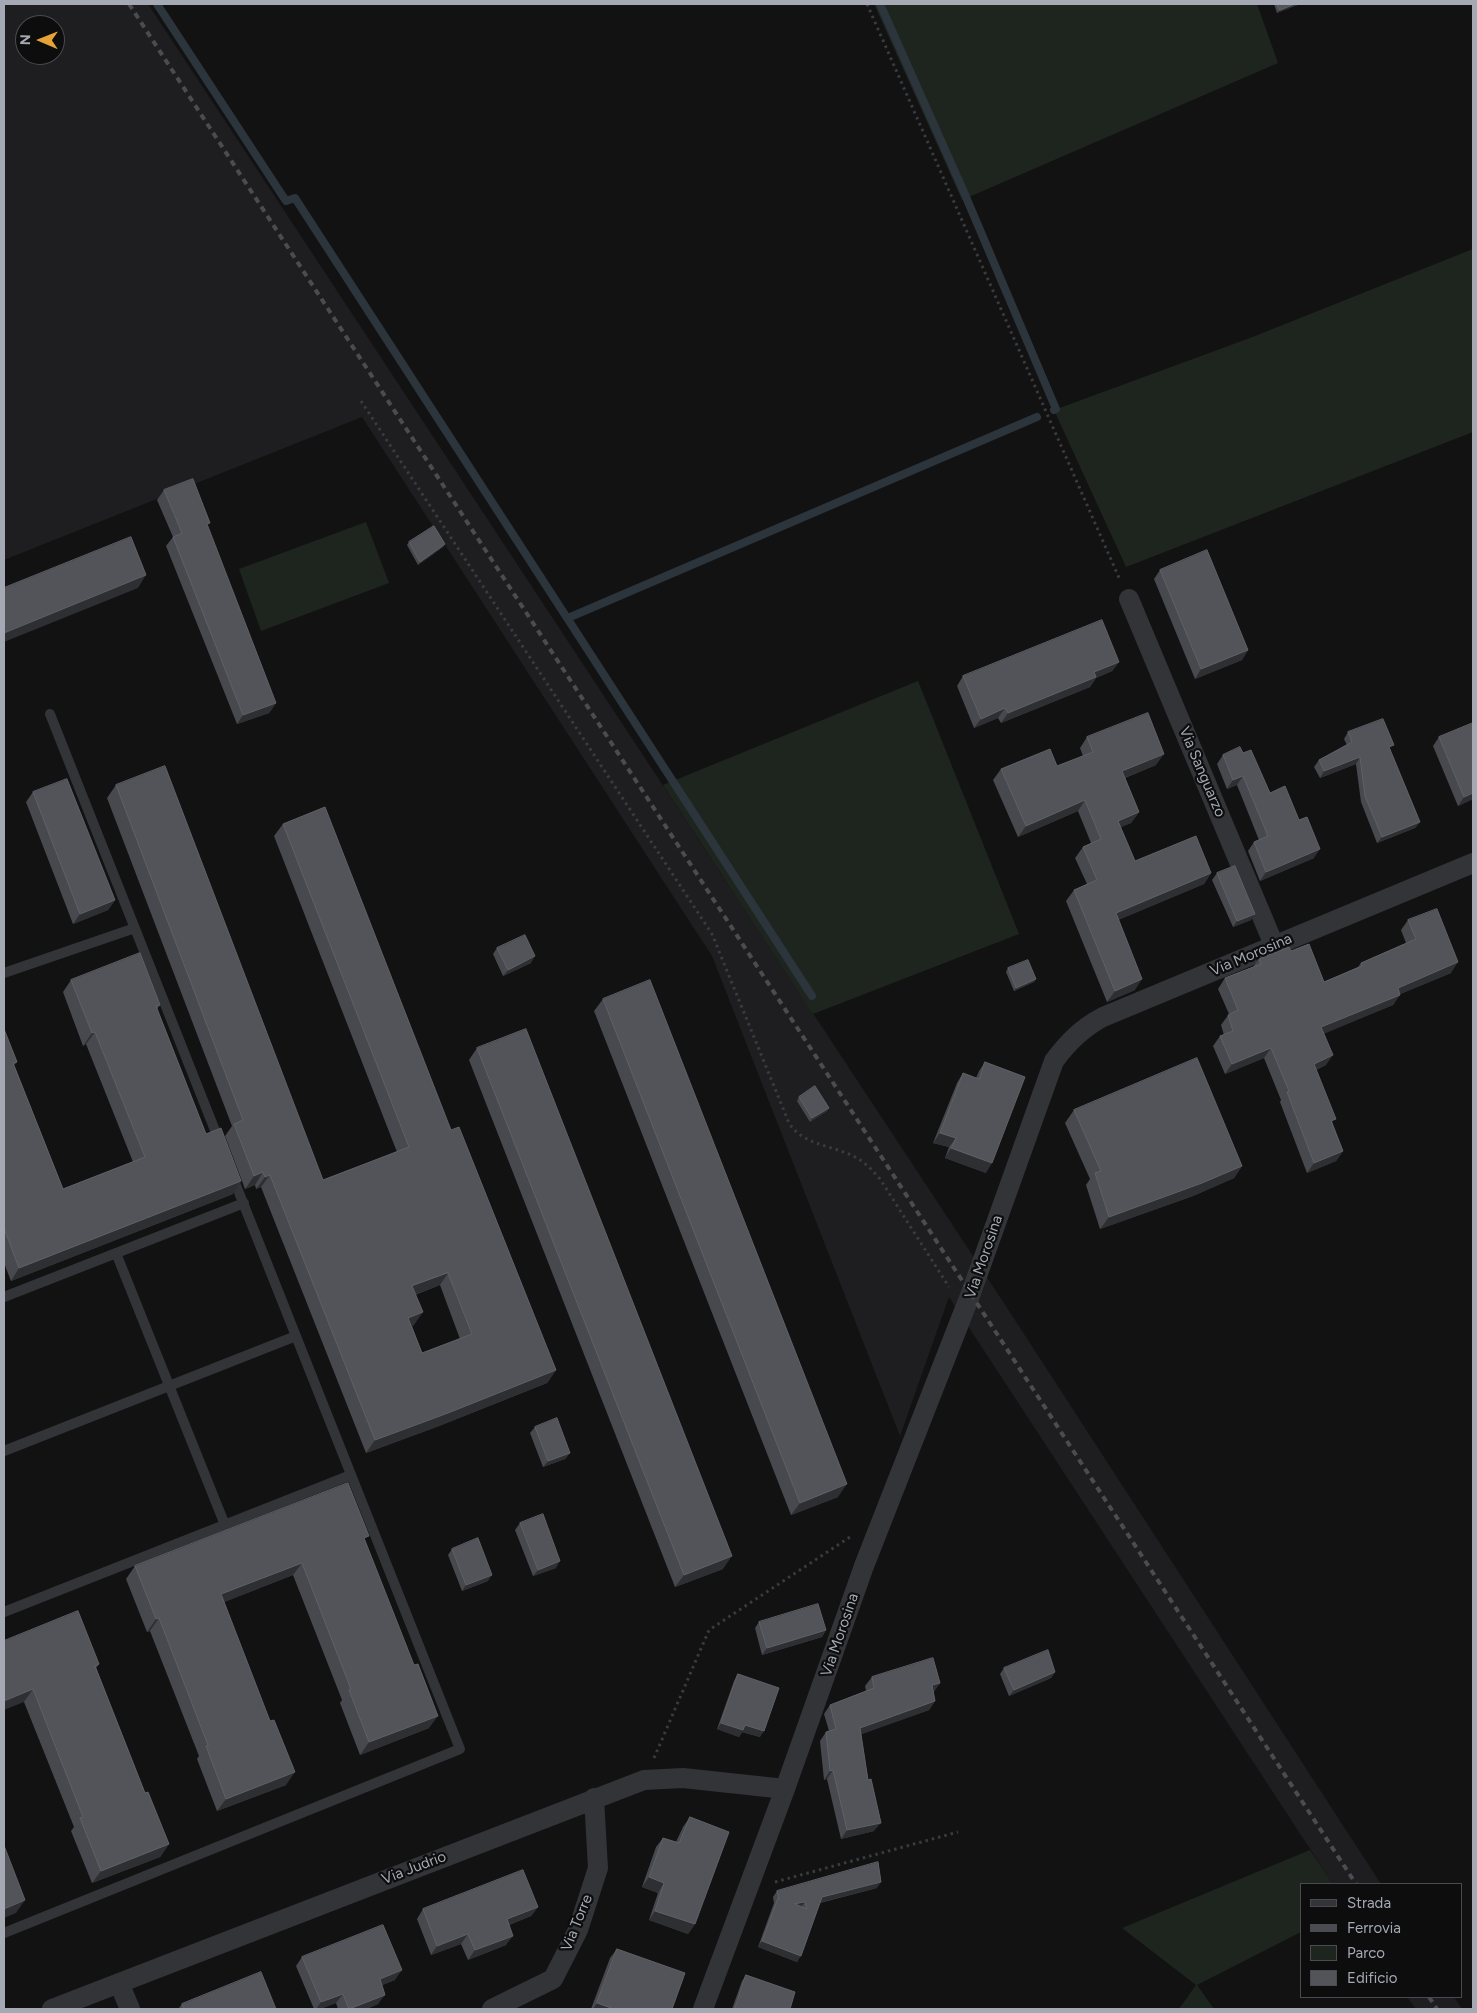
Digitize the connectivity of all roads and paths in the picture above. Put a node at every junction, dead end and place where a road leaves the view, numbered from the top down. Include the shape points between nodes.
1 (867, 4) edge
2 (361, 401) dead end
3 (1129, 599) joint
4 (50, 714) dead end
5 (1473, 863) edge
6 (135, 928) junction
7 (1274, 945) junction
8 (4, 973) edge
9 (244, 1203) junction
10 (116, 1253) junction
11 (4, 1297) edge
12 (964, 1311) junction
13 (296, 1336) junction
14 (170, 1386) junction
15 (4, 1452) edge
16 (351, 1475) junction
17 (884, 1516) junction
18 (225, 1525) junction
19 (4, 1612) edge
20 (644, 1780) junction
21 (785, 1789) junction
22 (594, 1798) junction
23 (958, 1832) dead end
24 (748, 1890) junction
25 (4, 1933) edge
26 (120, 1983) junction
27 (52, 2009) edge
28 (130, 2009) edge
29 (492, 2009) edge
30 (703, 2009) edge

1 - 3 path
2 - 12 path via 712,934 789,1123 804,1138 852,1156 871,1169
3 - 7 street, Via Sanguarzo
4 - 6 lane
5 - 7 street, Via Morosina
6 - 8 lane
6 - 9 lane
7 - 12 street, Via Morosina via 1103,1017 1086,1026 1067,1044 1054,1061 1044,1085
9 - 10 lane
9 - 13 lane
10 - 11 lane
10 - 14 lane
12 - 17 street, Via Morosina
13 - 14 lane
13 - 16 lane
14 - 15 lane
14 - 18 lane
16 - 18 lane
16 - 25 lane via 460,1749
17 - 20 path via 709,1630
17 - 21 street, Via Morosina
18 - 19 lane
20 - 21 street, Via Judrio via 683,1778
20 - 22 street, Via Judrio
21 - 24 street, Via Morosina
22 - 26 street, Via Judrio
22 - 29 street, Via Torre via 598,1868 578,1930 553,1979
23 - 24 path
24 - 30 street, Via Morosina
26 - 27 street, Via Judrio
26 - 28 street

